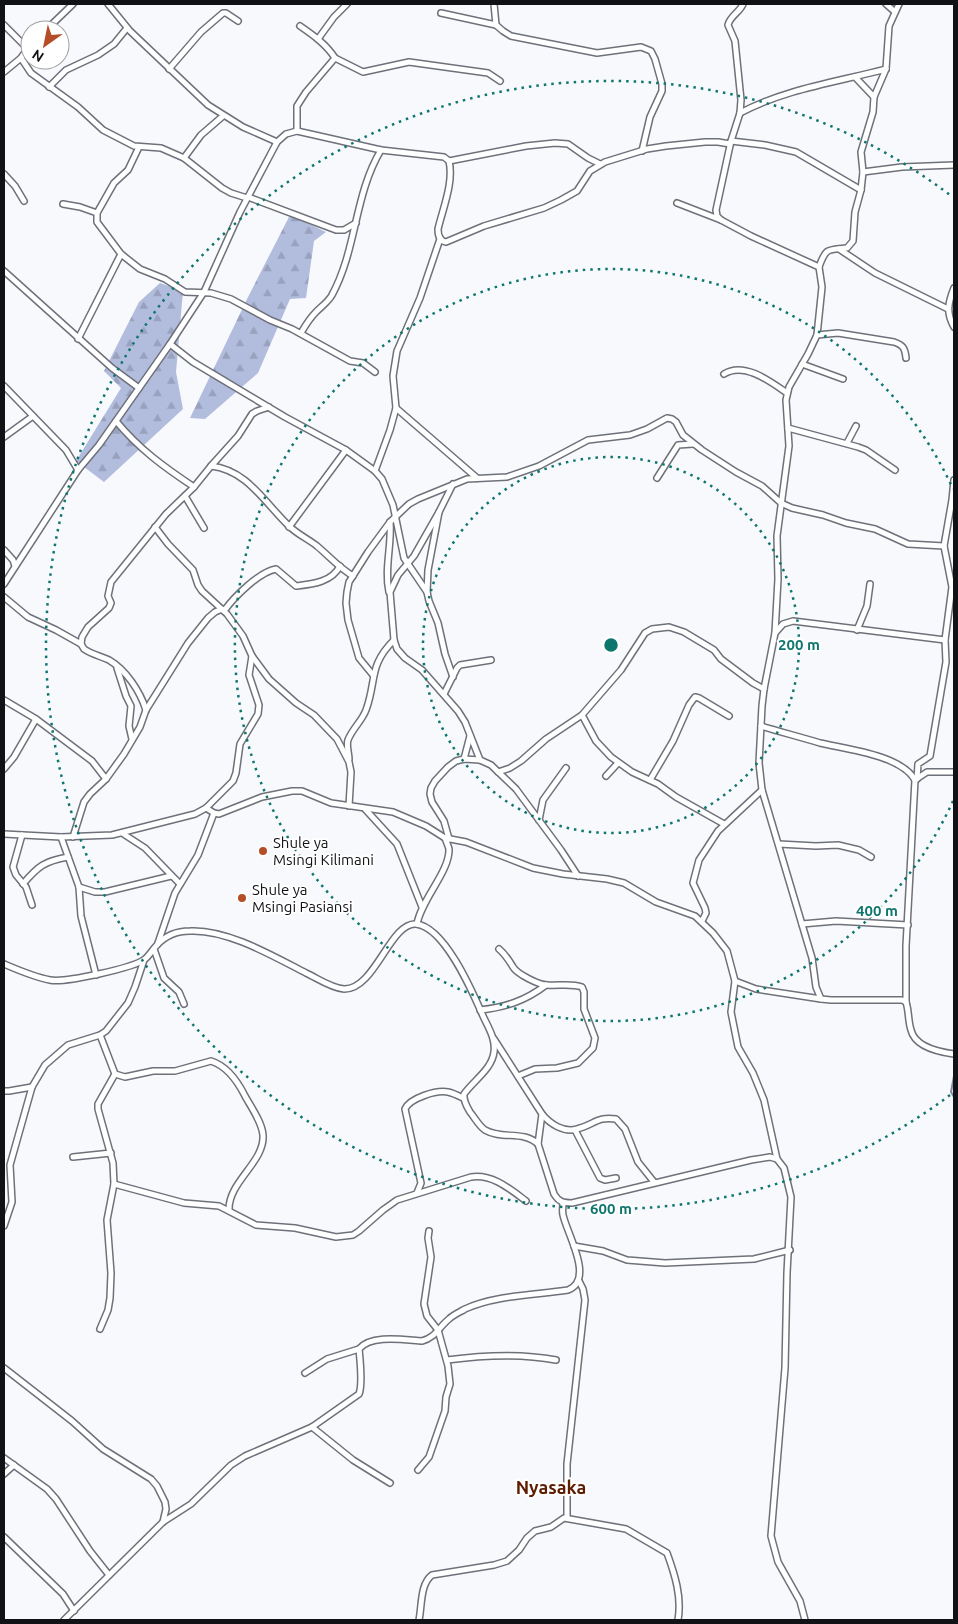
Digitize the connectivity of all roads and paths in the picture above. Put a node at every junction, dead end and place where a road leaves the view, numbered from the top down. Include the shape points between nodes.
1 (73, 4) edge
2 (108, 4) edge
3 (347, 4) edge
4 (494, 4) edge
5 (743, 4) edge
6 (886, 4) edge
7 (899, 4) edge
8 (895, 12) junction
9 (441, 13) dead end
10 (56, 20) edge
11 (238, 21) dead end
12 (4, 25) edge
13 (496, 25) junction
14 (300, 26) dead end
15 (127, 28) junction
16 (20, 38) edge
17 (318, 39) junction
18 (335, 58) junction
19 (20, 59) edge
20 (168, 69) junction
21 (886, 69) junction
22 (29, 70) edge
23 (4, 72) edge
24 (855, 77) junction
25 (500, 81) dead end
26 (49, 87) junction
27 (874, 97) junction
28 (740, 113) junction
29 (223, 116) junction
30 (297, 131) junction
31 (277, 142) junction
32 (731, 142) junction
33 (139, 147) junction
34 (381, 150) junction
35 (642, 150) junction
36 (184, 158) junction
37 (449, 161) junction
38 (600, 164) junction
39 (954, 165) edge
40 (863, 172) junction
41 (4, 174) edge
42 (860, 190) junction
43 (248, 198) junction
44 (24, 200) dead end
45 (677, 203) dead end
46 (63, 204) dead end
47 (97, 213) junction
48 (721, 220) junction
49 (356, 223) junction
50 (440, 239) junction
51 (839, 248) junction
52 (121, 254) junction
53 (819, 267) junction
54 (4, 271) edge
55 (954, 288) edge
56 (204, 292) junction
57 (948, 309) junction
58 (954, 327) edge
59 (301, 334) junction
60 (817, 335) junction
61 (78, 338) junction
62 (170, 344) junction
63 (906, 358) dead end
64 (802, 364) junction
65 (375, 372) dead end
66 (724, 374) dead end
67 (842, 379) dead end
68 (4, 386) edge
69 (138, 388) junction
70 (787, 394) junction
71 (269, 407) junction
72 (396, 408) junction
73 (33, 416) junction
74 (116, 420) junction
75 (856, 426) dead end
76 (788, 428) junction
77 (4, 437) edge
78 (847, 443) junction
79 (694, 444) junction
80 (346, 450) junction
81 (211, 466) junction
82 (78, 470) junction
83 (376, 470) junction
84 (895, 470) dead end
85 (477, 478) junction
86 (657, 478) dead end
87 (954, 480) edge
88 (453, 484) junction
89 (194, 487) junction
90 (185, 496) junction
91 (781, 504) junction
92 (440, 512) junction
93 (396, 518) junction
94 (390, 522) junction
95 (155, 527) junction
96 (290, 527) junction
97 (204, 528) dead end
98 (944, 546) junction
99 (4, 550) edge
100 (408, 564) junction
101 (15, 566) junction
102 (340, 566) junction
103 (353, 576) junction
104 (4, 584) edge
105 (870, 584) dead end
106 (390, 592) junction
107 (427, 592) junction
108 (4, 597) edge
109 (223, 610) junction
110 (857, 630) junction
111 (775, 633) junction
112 (394, 640) junction
113 (945, 640) junction
114 (81, 644) junction
115 (252, 656) junction
116 (491, 660) dead end
117 (117, 666) junction
118 (373, 675) junction
119 (453, 677) junction
120 (764, 689) junction
121 (444, 694) junction
122 (4, 700) edge
123 (146, 710) junction
124 (582, 715) junction
125 (730, 716) dead end
126 (36, 719) junction
127 (761, 726) junction
128 (470, 736) junction
129 (132, 739) junction
130 (464, 759) junction
131 (480, 760) junction
132 (349, 762) junction
133 (618, 763) junction
134 (566, 768) dead end
135 (4, 769) edge
136 (498, 772) junction
137 (954, 772) edge
138 (606, 776) dead end
139 (106, 779) junction
140 (916, 779) junction
141 (650, 780) junction
142 (762, 790) junction
143 (349, 806) junction
144 (206, 808) junction
145 (364, 809) junction
146 (214, 814) junction
147 (539, 821) junction
148 (724, 824) junction
149 (122, 833) junction
150 (4, 834) edge
151 (22, 835) junction
152 (61, 837) junction
153 (73, 837) junction
154 (447, 838) junction
155 (779, 844) junction
156 (68, 857) junction
157 (871, 857) dead end
158 (171, 876) junction
159 (578, 876) junction
160 (24, 884) junction
161 (180, 884) junction
162 (78, 887) junction
163 (32, 905) dead end
164 (422, 907) junction
165 (702, 921) junction
166 (417, 924) junction
167 (802, 924) junction
168 (908, 925) junction
169 (158, 944) junction
170 (154, 949) junction
171 (499, 949) dead end
172 (144, 960) junction
173 (4, 964) edge
174 (96, 975) junction
175 (735, 981) junction
176 (546, 985) junction
177 (821, 999) junction
178 (906, 1002) junction
179 (184, 1004) dead end
180 (480, 1010) junction
181 (100, 1035) junction
182 (492, 1037) junction
183 (952, 1054) edge
184 (115, 1074) junction
185 (518, 1076) junction
186 (32, 1087) junction
187 (4, 1090) edge
188 (463, 1098) junction
189 (542, 1114) junction
190 (575, 1130) junction
191 (538, 1144) junction
192 (111, 1153) junction
193 (73, 1157) dead end
194 (777, 1159) junction
195 (4, 1161) edge
196 (10, 1165) junction
197 (616, 1178) dead end
198 (654, 1182) junction
199 (114, 1184) junction
200 (417, 1193) junction
201 (526, 1201) dead end
202 (563, 1203) junction
203 (229, 1210) junction
204 (4, 1226) edge
205 (429, 1231) dead end
206 (574, 1246) junction
207 (790, 1250) junction
208 (579, 1281) junction
209 (100, 1329) dead end
210 (438, 1330) junction
211 (359, 1348) junction
212 (447, 1360) junction
213 (556, 1360) dead end
214 (4, 1368) edge
215 (305, 1373) dead end
216 (312, 1427) junction
217 (4, 1458) edge
218 (14, 1465) junction
219 (418, 1470) dead end
220 (4, 1474) edge
221 (390, 1483) dead end
222 (567, 1518) junction
223 (163, 1522) junction
224 (4, 1537) edge
225 (109, 1575) junction
226 (74, 1611) junction
227 (64, 1620) edge
228 (419, 1620) edge
229 (678, 1620) edge
230 (805, 1620) edge

1 - 10 street
2 - 15 street
3 - 17 street
4 - 13 street
5 - 28 street via 728,25 736,41
6 - 8 street
7 - 8 street
8 - 21 street via 888,32
9 - 13 street
11 - 20 street via 224,13 201,32
12 - 16 street
13 - 35 street via 511,36 592,52 642,48 651,51 662,91 650,117
14 - 17 street
15 - 20 street
15 - 26 street via 114,44 66,70
17 - 18 street
18 - 25 street via 363,72 409,62 488,73
18 - 30 street via 297,106
19 - 23 street
20 - 29 street
21 - 24 street
21 - 27 street
22 - 26 street
24 - 27 street
24 - 28 street via 780,95
26 - 33 street via 102,130
27 - 40 street via 861,152
28 - 32 street
29 - 31 street
29 - 36 street via 200,135
30 - 31 street via 286,134
30 - 34 street
31 - 43 street
32 - 35 street
32 - 42 street via 796,152
32 - 48 street via 716,210
33 - 36 street via 161,148
33 - 47 street via 128,170 114,183
34 - 37 street via 444,157
34 - 49 street via 363,191
35 - 38 street
36 - 43 street via 222,188
37 - 38 street via 555,143 568,144
37 - 50 street via 449,182 438,229
38 - 50 street via 590,171 577,191 544,208 484,226 446,242
39 - 40 street
40 - 42 street
41 - 44 street
42 - 51 street via 852,241 847,248
43 - 49 street via 336,230 344,230
43 - 56 street
45 - 48 street
46 - 47 street
47 - 52 street via 97,222
48 - 53 street
49 - 59 street via 353,241 332,297 315,313
50 - 72 street via 397,351 394,376
51 - 53 street via 824,253
51 - 57 street via 874,273
52 - 56 street via 140,269 185,292
52 - 61 street
53 - 60 street via 822,287
54 - 61 street
55 - 57 street
56 - 59 street via 231,299
56 - 62 street
57 - 58 street
59 - 65 street
60 - 63 street via 838,333 894,342 906,350
60 - 64 street
61 - 69 street
62 - 69 street
62 - 71 street via 193,362
64 - 67 street
64 - 70 street
66 - 70 street via 734,369 751,372
68 - 73 street
69 - 74 street
70 - 76 street
71 - 80 street
71 - 81 street via 254,412
72 - 83 street
72 - 85 street
73 - 77 street
73 - 82 street via 66,450
74 - 82 street
74 - 89 street via 132,440
75 - 78 street
76 - 78 street
76 - 91 street via 787,467
78 - 84 street via 866,450
79 - 85 street via 683,435 676,422 667,418 630,435 583,442 539,466 507,477
79 - 86 street via 678,445
79 - 91 street via 762,486
80 - 83 street
80 - 96 street
81 - 89 street
81 - 96 street via 233,472 248,483
82 - 101 street
83 - 93 street
85 - 88 street
87 - 98 street
88 - 92 street
88 - 93 street via 418,498
89 - 90 street
90 - 95 street
90 - 97 street
91 - 98 street via 875,529 908,544
91 - 111 street via 777,536
92 - 100 street
92 - 107 street via 428,570
93 - 94 street
93 - 100 street via 402,552
94 - 103 street
94 - 106 street via 387,582
95 - 109 street via 193,570 202,592
95 - 114 street via 111,582 108,596 111,604 88,627
96 - 102 street
98 - 113 street via 952,586
99 - 101 street
100 - 106 street
100 - 107 street
101 - 104 street
102 - 103 street
102 - 109 street via 336,574 324,581 296,586 276,569 272,570 248,585
103 - 118 street via 346,603 348,620 359,658
105 - 110 street via 867,606
106 - 112 street
107 - 119 street
108 - 114 street via 28,617
109 - 115 street via 243,636
109 - 123 street via 208,618 188,643
110 - 111 street via 793,621
110 - 113 street
111 - 120 street
112 - 118 street via 376,664
112 - 121 street via 405,658 422,670
113 - 140 street via 946,662 930,756 918,764
114 - 117 street via 88,652
115 - 132 street via 269,679 325,725
115 - 144 street via 249,676 259,705 258,714 240,744 233,781
116 - 119 street via 460,665
117 - 123 street via 129,678
117 - 129 street via 131,706 129,726
118 - 132 street via 366,709 348,741
119 - 121 street
120 - 124 street via 720,658 714,650 684,632 660,627 645,633 621,670
120 - 127 street
121 - 128 street via 458,711
122 - 126 street
123 - 129 street
124 - 133 street via 596,742
124 - 136 street via 546,739 521,761
125 - 141 street via 695,696
126 - 135 street
126 - 139 street via 92,761
127 - 140 street via 866,752 888,761
127 - 142 street
128 - 130 street
128 - 131 street
129 - 139 street
130 - 131 street
130 - 154 street via 448,766 435,781 430,794 444,821
131 - 136 street
132 - 143 street via 352,777
133 - 138 street
133 - 141 street
134 - 147 street via 543,800
136 - 147 street via 516,789
137 - 140 street via 927,772
139 - 153 street via 84,802
140 - 168 street
141 - 148 street
142 - 148 street
142 - 155 street
143 - 145 street
143 - 146 street via 292,791 262,797
144 - 146 street
144 - 149 street via 195,814
145 - 154 street via 393,812
145 - 164 street via 397,844
146 - 161 street via 198,855
147 - 159 street
148 - 165 street via 699,860 694,878 694,886 706,913
149 - 153 street
149 - 158 street via 145,848
150 - 151 street
151 - 152 street
151 - 160 street via 13,867
152 - 153 street
152 - 156 street
154 - 159 street via 533,868
154 - 164 street via 446,861
155 - 157 street via 838,845
155 - 167 street
156 - 160 street via 49,861 35,869
156 - 162 street
158 - 161 street
158 - 162 street via 105,892
159 - 165 street via 624,883 656,902
160 - 163 street
161 - 169 street
162 - 174 street via 81,916
164 - 166 street
165 - 175 street via 727,952
166 - 169 street via 409,925 400,932 364,981 345,989 239,941 208,931 170,934
166 - 180 street via 436,936 459,965
167 - 168 street via 836,921
167 - 177 street
168 - 178 street
169 - 170 street
170 - 172 street
170 - 179 street via 164,978 179,992
171 - 176 street via 508,956 516,970
172 - 174 street
172 - 181 street via 128,1003
173 - 174 street via 51,980
175 - 177 street via 756,990
175 - 194 street via 731,1012 738,1047 764,1100
176 - 180 street via 506,1006
176 - 185 street via 582,987 584,1010 595,1038 594,1044 578,1063 535,1069
177 - 178 street via 897,999
178 - 183 street via 913,1037 927,1047
180 - 182 street
181 - 184 street
181 - 186 street via 68,1045 45,1065
182 - 185 street
182 - 188 street via 494,1054
184 - 192 street via 98,1104
184 - 203 street via 125,1077 154,1070 175,1071 212,1061 232,1074 263,1133 261,1148 229,1199
185 - 189 street
186 - 187 street
186 - 196 street
188 - 191 street via 483,1129 528,1137
188 - 200 street via 447,1091 431,1094 411,1100 405,1109 421,1183
189 - 190 street via 549,1123
189 - 191 street
190 - 197 street via 600,1178
190 - 198 street via 600,1119 616,1119 625,1129 638,1162
191 - 202 street via 554,1194
192 - 193 street
192 - 199 street
194 - 198 street via 770,1157
194 - 207 street via 784,1168 791,1196
195 - 196 street
196 - 204 street via 12,1202
198 - 202 street
199 - 203 street via 184,1204 208,1204
199 - 209 street via 107,1220 110,1298
200 - 201 street via 478,1176 496,1181
200 - 203 street via 398,1200 353,1235 336,1238 295,1228 256,1225
202 - 206 street via 562,1212
205 - 210 street via 431,1260 424,1304 427,1316
206 - 207 street via 627,1260 671,1263 754,1259
206 - 208 street via 579,1263
207 - 230 street via 785,1368 771,1536 778,1562 800,1601
208 - 210 street via 568,1290 478,1304 449,1319
208 - 222 street via 585,1300 570,1422
210 - 211 street via 422,1341 378,1340
210 - 212 street
211 - 215 street via 327,1359
211 - 216 street via 362,1366 359,1394
212 - 213 street via 495,1355
212 - 219 street via 450,1384 445,1411 429,1457
214 - 223 street via 103,1449 150,1479 165,1502
216 - 221 street via 353,1460
216 - 223 street via 245,1456 231,1465 192,1504
217 - 218 street
218 - 220 street
218 - 225 street via 56,1499
222 - 228 street via 535,1531 510,1559 501,1563 432,1575 423,1586
222 - 229 street via 626,1529 667,1552 679,1592
223 - 225 street
224 - 226 street via 63,1594
225 - 226 street
226 - 227 street

